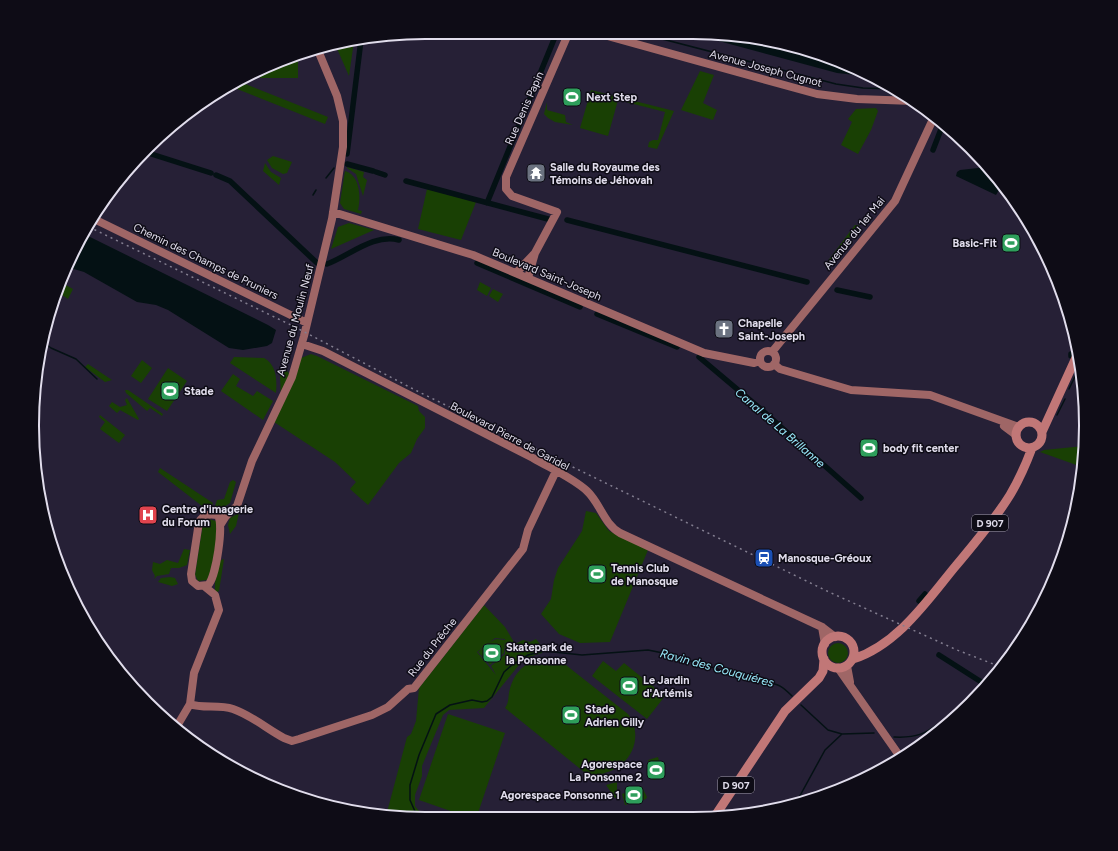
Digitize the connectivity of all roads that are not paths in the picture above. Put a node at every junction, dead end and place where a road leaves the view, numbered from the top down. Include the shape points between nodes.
1 (566, 39) edge
2 (618, 39) edge
3 (319, 54) edge
4 (901, 100) edge
5 (932, 122) edge
6 (333, 212) junction
7 (353, 218) junction
8 (343, 220) junction
9 (98, 221) edge
10 (329, 233) junction
11 (535, 253) junction
12 (517, 272) junction
13 (528, 278) junction
14 (307, 323) junction
15 (302, 344) junction
16 (772, 352) junction
17 (760, 361) junction
18 (1074, 362) edge
19 (774, 364) junction
20 (1040, 429) junction
21 (1018, 431) junction
22 (1028, 447) junction
23 (556, 471) junction
24 (222, 516) junction
25 (212, 580) junction
26 (204, 586) junction
27 (214, 593) junction
28 (822, 627) junction
29 (835, 636) junction
30 (825, 644) junction
31 (853, 645) junction
32 (876, 646) junction
33 (824, 659) junction
34 (843, 665) junction
35 (190, 704) junction
36 (179, 723) edge
37 (775, 727) junction
38 (897, 753) edge
39 (718, 811) edge

1 - 11 street, Rue Denis Papin via 506,177 508,193 515,198 557,212
2 - 4 street, Avenue Joseph Cugnot via 817,94
3 - 6 street, Avenue du Moulin Neuf via 337,96 343,121 343,147
5 - 16 street, Avenue du 1er Mai via 895,201
6 - 7 street, Boulevard Saint-Joseph
6 - 8 street
6 - 10 street, Avenue du Moulin Neuf
7 - 8 street
7 - 12 street, Boulevard Saint-Joseph via 426,239
8 - 10 street via 337,222
9 - 14 street, Chemin des Champs de Pruniers
10 - 14 street, Avenue du Moulin Neuf
11 - 12 street
11 - 13 street
12 - 13 street, Boulevard Saint-Joseph
13 - 17 street, Boulevard Saint-Joseph via 702,352 754,363
14 - 15 street, Avenue du Moulin Neuf
15 - 23 street, Boulevard Pierre de Garidel via 324,351
15 - 24 street, Avenue du Moulin Neuf via 289,384 252,461 236,506
16 - 17 street via 763,353
16 - 19 street via 776,358
17 - 19 street via 766,367
18 - 20 main road via 1051,413
19 - 21 street via 780,369 852,390 926,394 969,409
20 - 21 main road via 1030,422
20 - 22 main road via 1041,440
21 - 22 main road via 1018,442
22 - 32 main road, D 907 via 1027,462 1010,494 963,557 918,612 892,636
23 - 28 street, Boulevard Pierre de Garidel via 587,491 616,531
23 - 35 street, Rue du Prêche via 527,533 523,549 414,688 408,689 384,709 292,741 234,709
24 - 25 street, Avenue du Moulin Neuf
24 - 26 street via 205,515 199,522 191,577 196,585
25 - 26 street
25 - 27 street
26 - 27 street
27 - 35 street via 218,610 194,673
28 - 29 street, Boulevard Pierre de Garidel
28 - 30 street
29 - 30 main road
29 - 31 main road via 844,637
30 - 33 main road via 822,654
31 - 32 main road via 863,648
31 - 34 main road
32 - 34 main road, D 907
33 - 34 main road via 830,666
33 - 37 main road, D 907 via 819,678 793,701
34 - 37 main road, D 907 via 827,674 796,702
34 - 38 street via 854,692
35 - 36 street
37 - 39 main road, D 907

